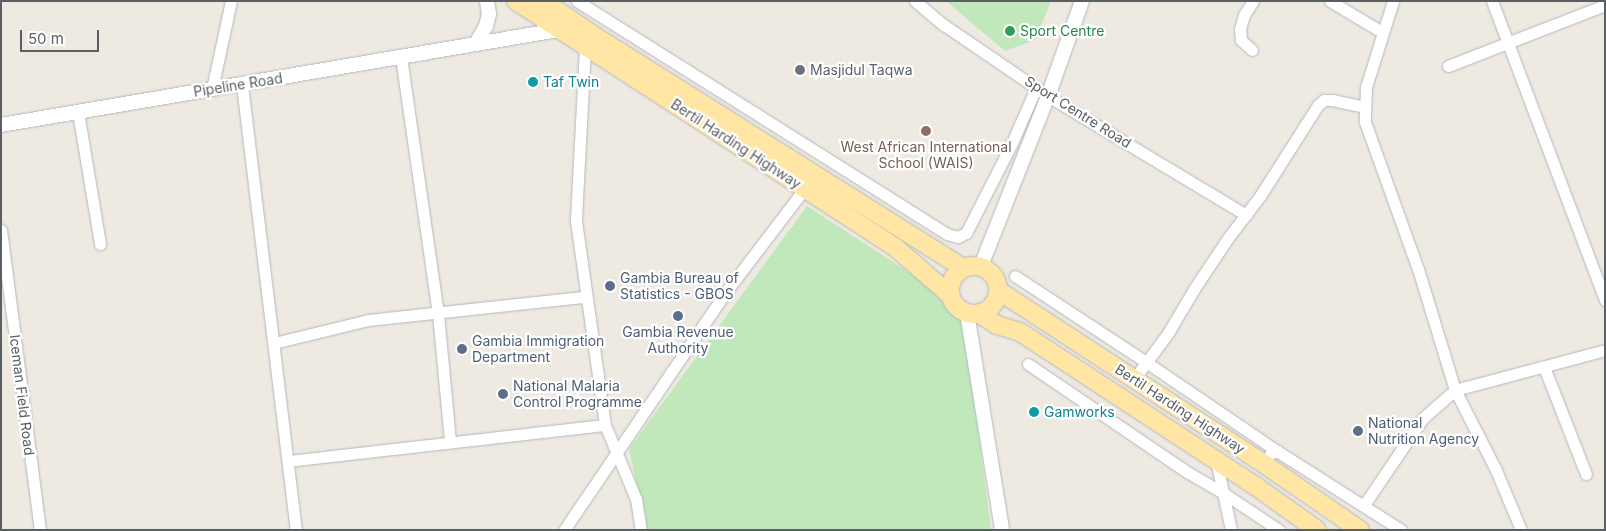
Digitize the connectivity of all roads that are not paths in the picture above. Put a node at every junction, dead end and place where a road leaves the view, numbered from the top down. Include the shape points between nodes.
1 (231, 1) edge
2 (488, 1) edge
3 (516, 1) edge
4 (543, 1) edge
5 (577, 1) edge
6 (915, 1) edge
7 (1082, 1) edge
8 (1252, 1) edge
9 (1330, 1) edge
10 (1394, 1) edge
11 (1492, 1) edge
12 (1605, 5) edge
13 (558, 30) junction
14 (1382, 32) junction
15 (1508, 42) junction
16 (476, 44) junction
17 (585, 47) junction
18 (1252, 50) dead end
19 (401, 57) junction
20 (1448, 66) dead end
21 (242, 85) junction
22 (1036, 88) junction
23 (212, 89) junction
24 (1048, 96) junction
25 (1364, 107) junction
26 (78, 112) junction
27 (1, 125) edge
28 (805, 188) junction
29 (1246, 215) junction
30 (1, 230) edge
31 (100, 244) dead end
32 (981, 266) junction
33 (963, 268) junction
34 (1015, 276) dead end
35 (999, 291) junction
36 (950, 295) junction
37 (586, 297) junction
38 (1605, 300) edge
39 (973, 313) junction
40 (438, 314) junction
41 (274, 343) junction
42 (1605, 350) edge
43 (1146, 362) junction
44 (1028, 364) dead end
45 (1544, 366) junction
46 (1134, 379) junction
47 (1455, 390) junction
48 (605, 425) junction
49 (450, 442) junction
50 (1277, 451) junction
51 (616, 456) junction
52 (1257, 459) junction
53 (1216, 460) junction
54 (288, 461) junction
55 (1586, 474) dead end
56 (1225, 494) junction
57 (1364, 505) junction
58 (40, 530) edge
59 (296, 530) edge
60 (564, 530) edge
61 (642, 530) edge
62 (1002, 530) edge
63 (1231, 530) edge
64 (1279, 530) edge
65 (1317, 530) edge
66 (1360, 530) edge
67 (1401, 530) edge
68 (1521, 530) edge

1 - 23 street
2 - 16 street via 486,26
3 - 13 main road, Bertil Harding Highway
4 - 33 main road, Bertil Harding Highway
5 - 22 street via 947,234 958,237 966,233
6 - 22 street, Sport Centre Road
7 - 24 street
8 - 18 street via 1240,29 1241,40
9 - 14 street
10 - 14 street
11 - 15 street
12 - 15 street
13 - 16 street, Pipeline Road
13 - 17 main road, Bertil Harding Highway
14 - 25 street via 1366,87
15 - 20 street
15 - 38 street
16 - 19 street, Pipeline Road
17 - 28 main road, Bertil Harding Highway
17 - 37 street via 576,221
19 - 21 street, Pipeline Road
19 - 40 street
21 - 23 street, Pipeline Road
21 - 41 street
22 - 24 street, Sport Centre Road
23 - 26 street, Pipeline Road
24 - 29 street, Sport Centre Road
24 - 32 street
25 - 29 street via 1332,100 1324,100 1318,105
25 - 47 street via 1370,142 1418,270
26 - 27 street, Pipeline Road
26 - 31 street
28 - 36 main road, Bertil Harding Highway via 896,248
28 - 51 street via 728,289
29 - 43 street
30 - 58 street, Iceman Field Road
32 - 33 main road
32 - 35 main road via 992,273
33 - 36 main road via 953,277
34 - 43 street
35 - 39 main road via 995,303
35 - 46 main road, Bertil Harding Highway
36 - 39 main road via 956,306
37 - 40 street
37 - 48 street
39 - 53 main road, Bertil Harding Highway via 1020,332
39 - 62 street
40 - 41 street via 368,320
40 - 49 street
41 - 54 street
42 - 45 street
43 - 46 street
43 - 50 street
44 - 56 street via 1187,472
45 - 47 street
45 - 55 street
46 - 52 main road, Bertil Harding Highway
47 - 57 street via 1423,418
47 - 68 street via 1496,470
48 - 49 street
48 - 51 street
49 - 54 street
50 - 52 street
50 - 57 street
51 - 60 street
51 - 61 street via 636,499
52 - 66 main road, Bertil Harding Highway
53 - 56 street
53 - 65 main road, Bertil Harding Highway
54 - 59 street
56 - 63 street
56 - 64 street
57 - 67 street

